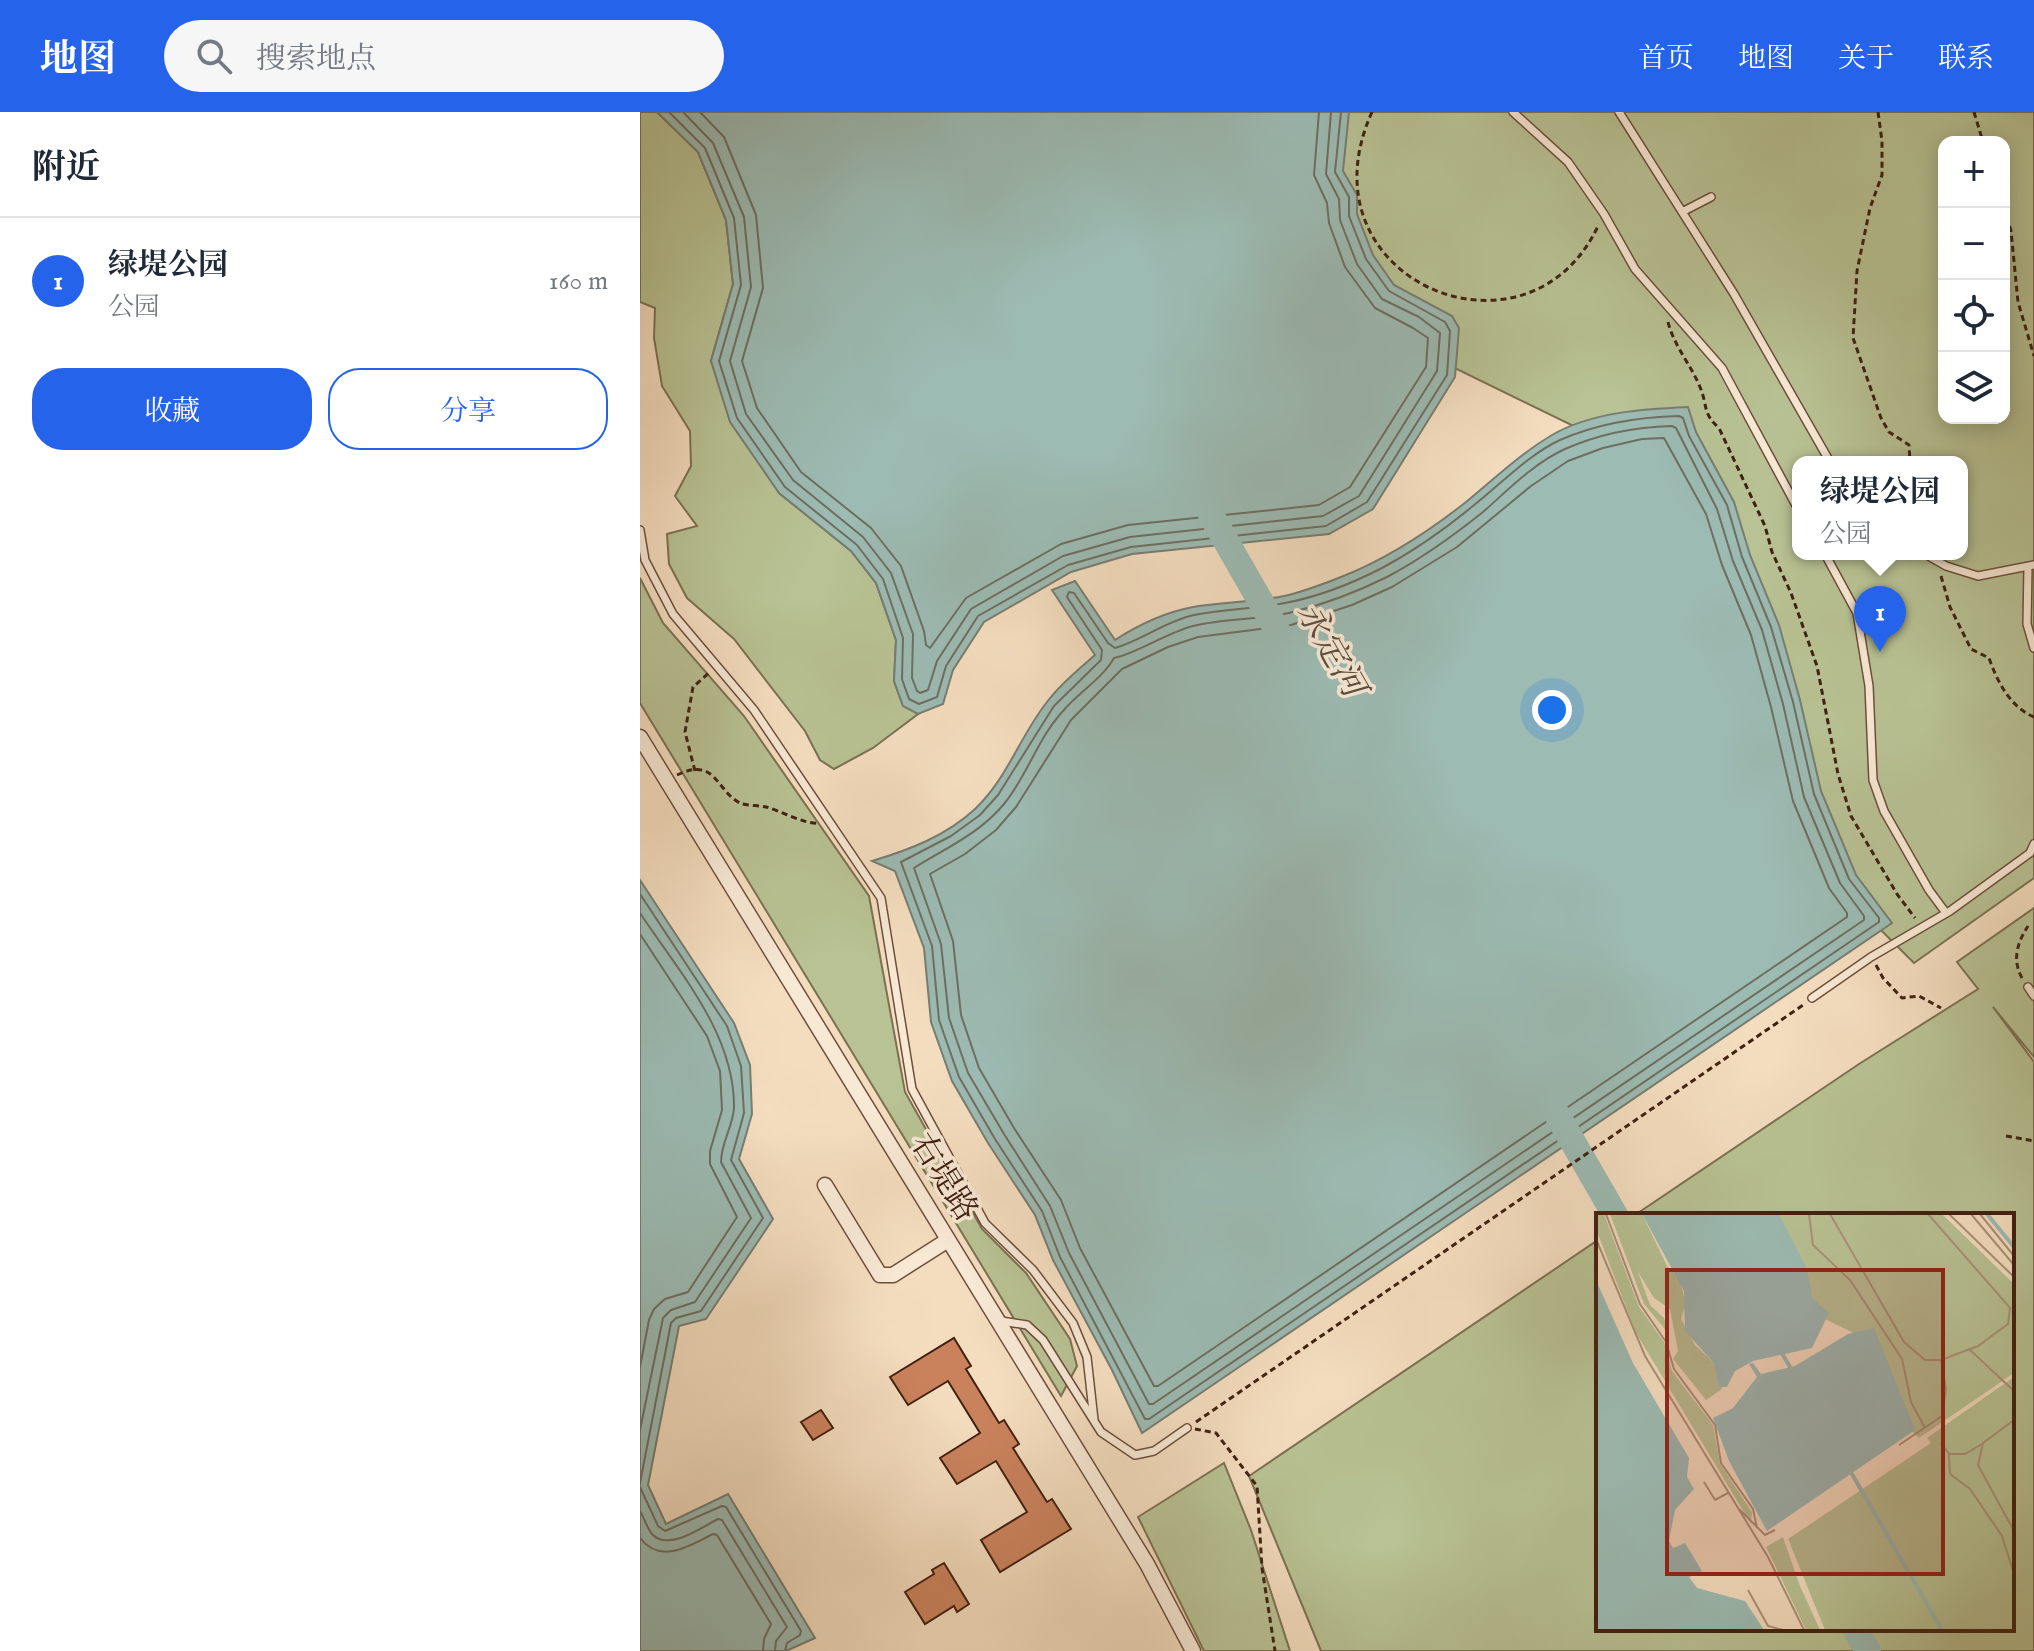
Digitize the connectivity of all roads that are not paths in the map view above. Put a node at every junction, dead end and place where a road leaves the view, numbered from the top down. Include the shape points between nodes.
1 (1513, 112) edge
2 (1619, 112) edge
3 (1711, 197) dead end
4 (1682, 212) junction
5 (1827, 456) edge
6 (1792, 498) edge
7 (640, 530) edge
8 (1828, 560) edge
9 (1935, 560) edge
10 (2031, 566) edge
11 (2034, 648) edge
12 (640, 737) edge
13 (2034, 844) edge
14 (1946, 913) junction
15 (2028, 987) road end
16 (2034, 996) edge
17 (1812, 998) road end
18 (825, 1185) dead end
19 (948, 1240) junction
20 (997, 1320) junction
21 (1091, 1415) junction
22 (1187, 1428) road end
23 (1193, 1651) edge

1 - 6 lane via 1568,162 1635,269 1722,368
2 - 4 lane
3 - 4 lane
4 - 5 lane
7 - 21 lane via 645,560 673,614 754,710 881,898 912,1089 985,1223 1033,1270 1073,1323 1087,1357
8 - 14 lane via 1857,613 1869,686 1873,780 1884,811
9 - 10 lane via 1978,576
10 - 11 lane via 2027,624
12 - 19 street, 右堤路
13 - 14 lane via 2030,853
14 - 17 lane
15 - 16 lane
18 - 19 street via 880,1275 893,1275
19 - 20 street, 右堤路
20 - 21 lane via 1027,1325 1043,1340
20 - 23 street, 右堤路 via 1147,1564
21 - 22 lane via 1101,1432 1135,1455 1154,1451

